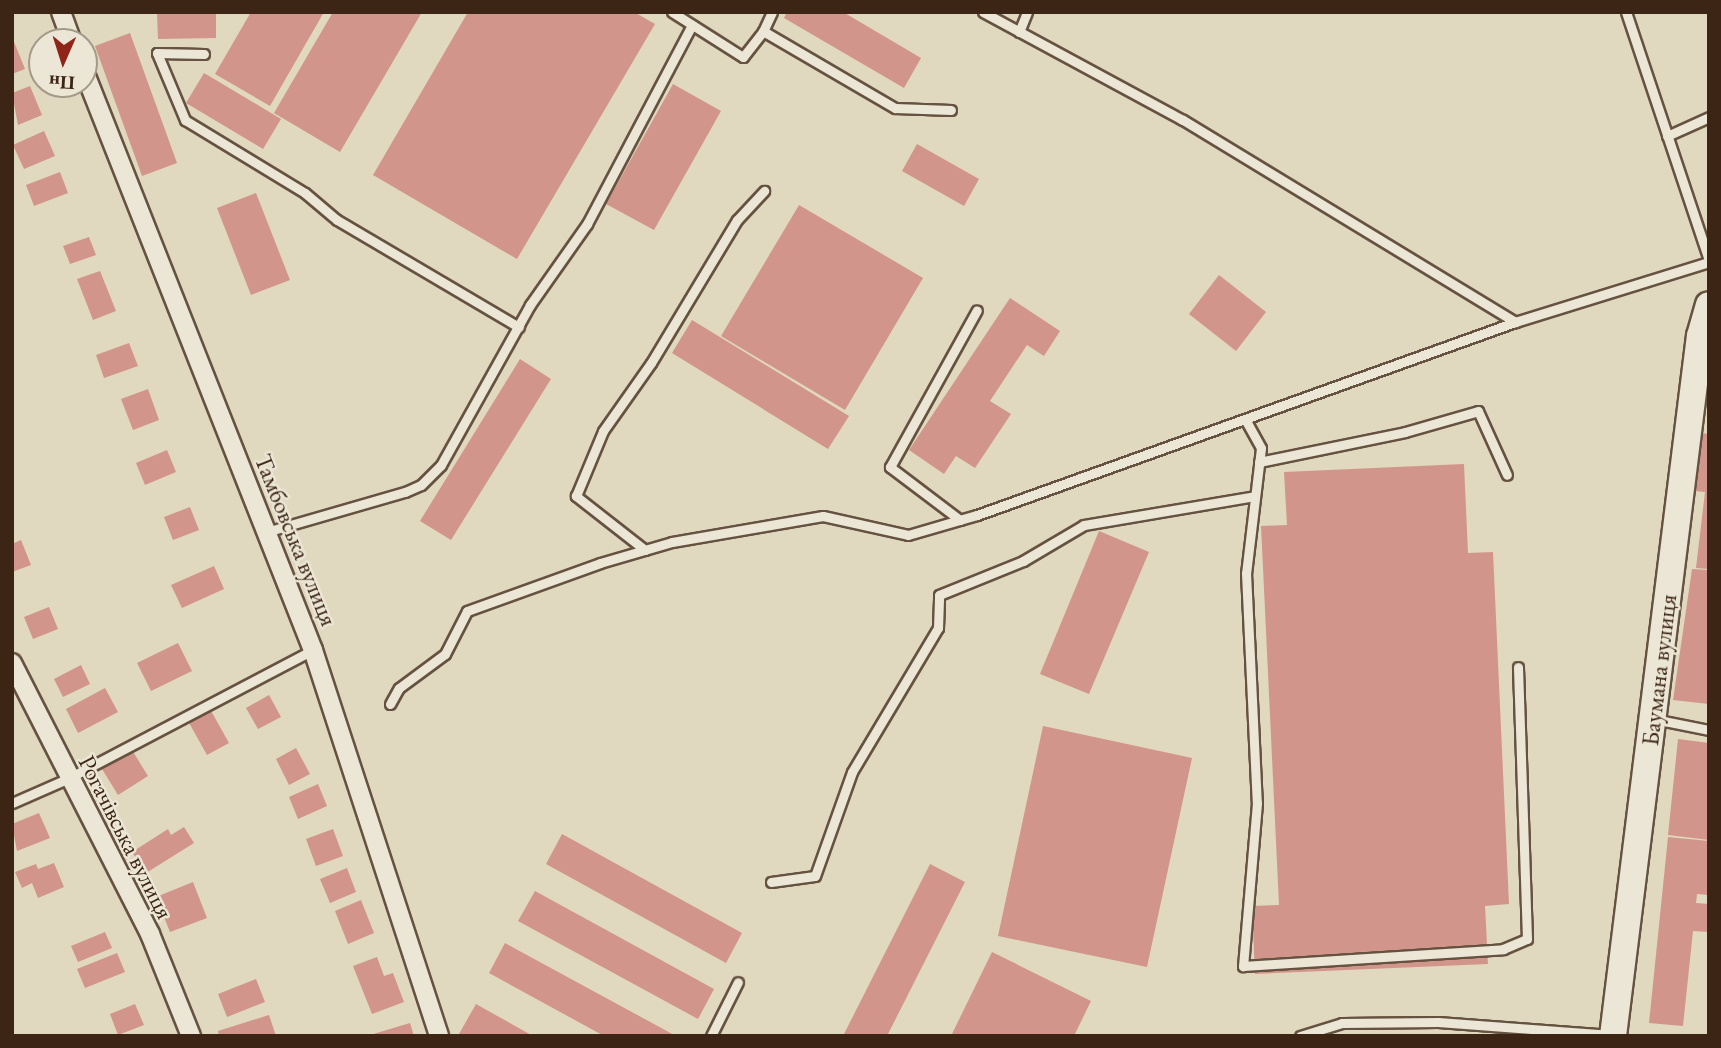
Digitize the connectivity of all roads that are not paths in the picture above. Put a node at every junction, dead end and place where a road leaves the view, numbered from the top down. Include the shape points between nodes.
1 (672, 12) edge
2 (772, 12) edge
3 (983, 12) edge
4 (1027, 12) edge
5 (1626, 12) edge
6 (692, 25) junction
7 (763, 31) junction
8 (1019, 32) junction
9 (204, 54) dead end
10 (95, 98) edge
11 (951, 110) dead end
12 (1709, 117) edge
13 (1667, 136) junction
14 (764, 191) dead end
15 (1709, 261) edge
16 (1709, 304) edge
17 (976, 310) dead end
18 (1515, 322) junction
19 (519, 327) junction
20 (1245, 419) junction
21 (1259, 461) junction
22 (1507, 475) dead end
23 (1255, 496) junction
24 (960, 520) junction
25 (266, 532) junction
26 (645, 550) junction
27 (313, 650) junction
28 (12, 663) edge
29 (1518, 667) dead end
30 (390, 704) dead end
31 (1653, 719) junction
32 (1709, 730) edge
33 (67, 779) junction
34 (12, 803) edge
35 (771, 882) dead end
36 (738, 982) dead end
37 (191, 1036) edge
38 (439, 1036) edge
39 (711, 1036) edge
40 (1300, 1036) edge
41 (1615, 1036) edge

1 - 6 lane
2 - 7 lane
3 - 8 lane
4 - 8 lane
5 - 13 lane
6 - 7 lane via 743,57
6 - 19 lane via 587,224
7 - 11 lane via 895,108
8 - 18 lane via 1183,120
9 - 19 lane via 157,53 185,120 305,193 337,220
10 - 25 street, Тамбовська вулиця
12 - 13 lane
13 - 15 lane
14 - 26 lane via 737,220 651,363 603,431 576,496
15 - 18 lane
16 - 31 main road, Баумана вулиця via 1700,336
17 - 24 lane via 890,467
18 - 20 lane
19 - 25 lane via 441,466 421,485
20 - 21 lane via 1261,448
20 - 24 lane
21 - 22 lane via 1405,432 1478,411
21 - 23 lane
23 - 29 lane via 1246,573 1256,803 1243,966 1503,949 1527,939
23 - 35 lane via 1084,525 1023,561 939,595 938,628 852,772 815,876
24 - 26 lane via 908,535 823,516
25 - 27 street, Тамбовська вулиця
26 - 30 lane via 467,611 445,654 399,688
27 - 33 lane
27 - 38 street, Тамбовська вулиця
28 - 33 street, Рогачівська вулиця
31 - 32 lane
31 - 41 main road, Баумана вулиця
33 - 34 lane
33 - 37 street, Рогачівська вулиця via 150,934
36 - 39 lane
40 - 41 lane via 1342,1023 1425,1022

